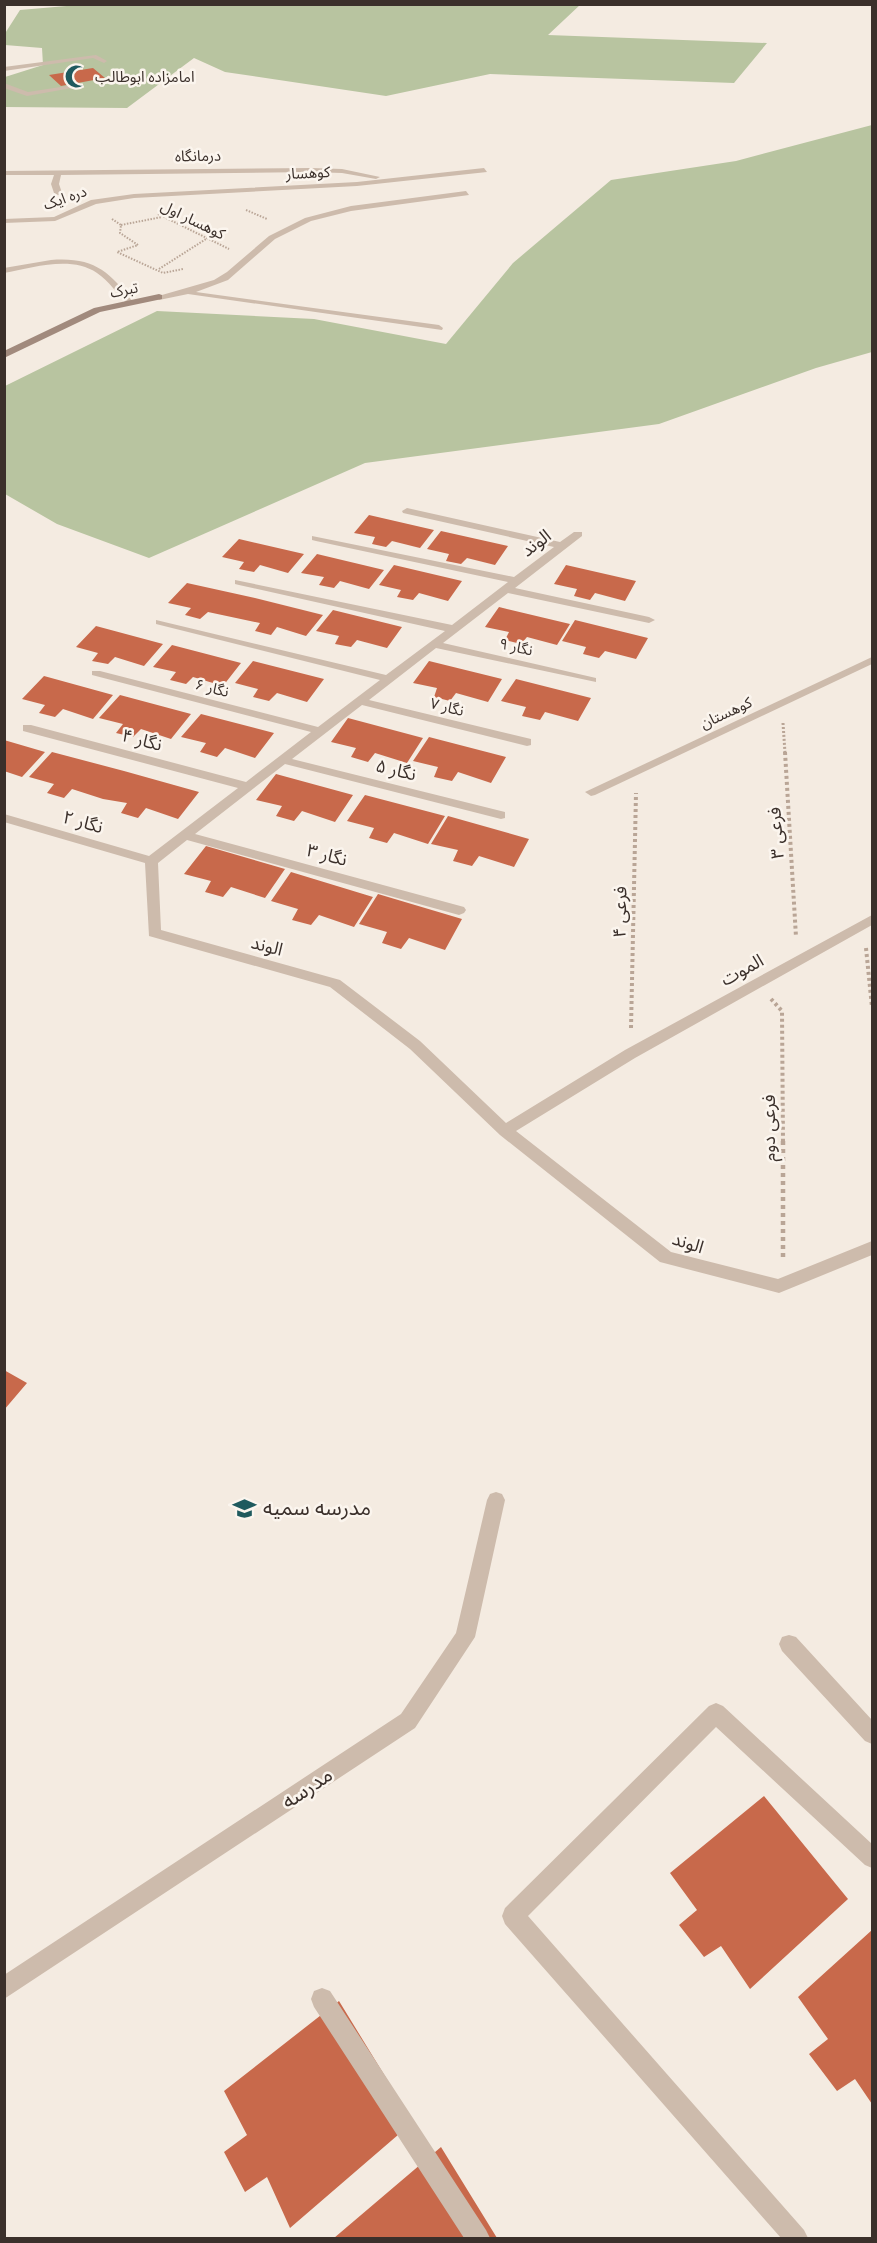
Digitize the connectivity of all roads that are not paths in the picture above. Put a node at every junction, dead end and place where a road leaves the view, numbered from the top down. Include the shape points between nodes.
1 (9, 57) dead end
2 (104, 61) dead end
3 (14, 67) junction
4 (4, 69) edge
5 (4, 85) edge
6 (80, 86) dead end
7 (221, 169) junction
8 (484, 170) dead end
9 (4, 173) edge
10 (58, 173) junction
11 (390, 181) junction
12 (146, 182) junction
13 (228, 190) junction
14 (58, 193) dead end
15 (466, 193) dead end
16 (134, 196) joint
17 (66, 215) junction
18 (4, 221) edge
19 (74, 221) dead end
20 (66, 248) dead end
21 (63, 262) junction
22 (4, 271) edge
23 (186, 293) junction
24 (159, 297) joint
25 (129, 302) junction
26 (439, 328) dead end
27 (4, 355) edge
28 (407, 511) dead end
29 (578, 534) dead end
30 (316, 538) dead end
31 (562, 546) junction
32 (239, 582) dead end
33 (511, 585) junction
34 (649, 620) dead end
35 (160, 622) dead end
36 (453, 629) junction
37 (434, 644) junction
38 (873, 660) edge
39 (96, 673) dead end
40 (388, 679) junction
41 (592, 680) dead end
42 (360, 701) junction
43 (27, 728) dead end
44 (320, 731) junction
45 (527, 742) dead end
46 (282, 760) junction
47 (248, 787) junction
48 (591, 792) dead end
49 (501, 815) dead end
50 (4, 818) edge
51 (185, 834) junction
52 (151, 861) junction
53 (459, 910) dead end
54 (868, 921) edge
55 (504, 1131) junction
56 (873, 1248) edge
57 (496, 1500) dead end
58 (789, 1644) dead end
59 (873, 1734) edge
60 (873, 1858) edge
61 (4, 1988) edge
62 (322, 1999) dead end
63 (478, 2238) edge
64 (795, 2238) edge

1 - 3 street
2 - 3 street via 94,56
3 - 4 street
5 - 6 street via 27,94
7 - 11 street, درمانگاه via 342,171
7 - 12 street, درمانگاه
7 - 13 street via 221,183
8 - 11 street, کوهسار
9 - 10 street, درمانگاه
10 - 12 street, درمانگاه
10 - 14 street
11 - 13 street, کوهسار
12 - 13 street, کوهسار
12 - 16 street, کوهسار
15 - 23 street, تبرک via 342,211 291,227 248,257 227,278
16 - 17 street, دره ایک
17 - 18 street, دره ایک via 47,224
17 - 19 street
20 - 21 street
21 - 22 street
21 - 25 street via 96,268
23 - 24 street, تبرک
23 - 26 street
24 - 25 street, تبرک
25 - 27 street, تبرک via 97,310
28 - 31 street
29 - 31 street, الوند
30 - 33 street
31 - 33 street, الوند
32 - 36 street
33 - 34 street
33 - 36 street, الوند
35 - 40 street
36 - 37 street, الوند
37 - 40 street, الوند
37 - 41 street, نگار ۹
38 - 48 street, کوهستان
39 - 44 street, نگار ۶
40 - 42 street, الوند
42 - 44 street, الوند
42 - 45 street, نگار ۷
43 - 47 street, نگار ۴
44 - 46 street, الوند
46 - 47 street, الوند
46 - 49 street, نگار ۵
47 - 51 street, الوند
50 - 52 street, نگار ۲
51 - 52 street, الوند
51 - 53 street, نگار ۳
52 - 55 street, الوند via 154,933 335,983 415,1045
54 - 55 street, الموت via 630,1054
55 - 56 street, الوند via 666,1257 778,1286
57 - 61 street, مدرسه via 465,1637 408,1721
58 - 59 street
60 - 64 street via 716,1713 513,1916
62 - 63 street

